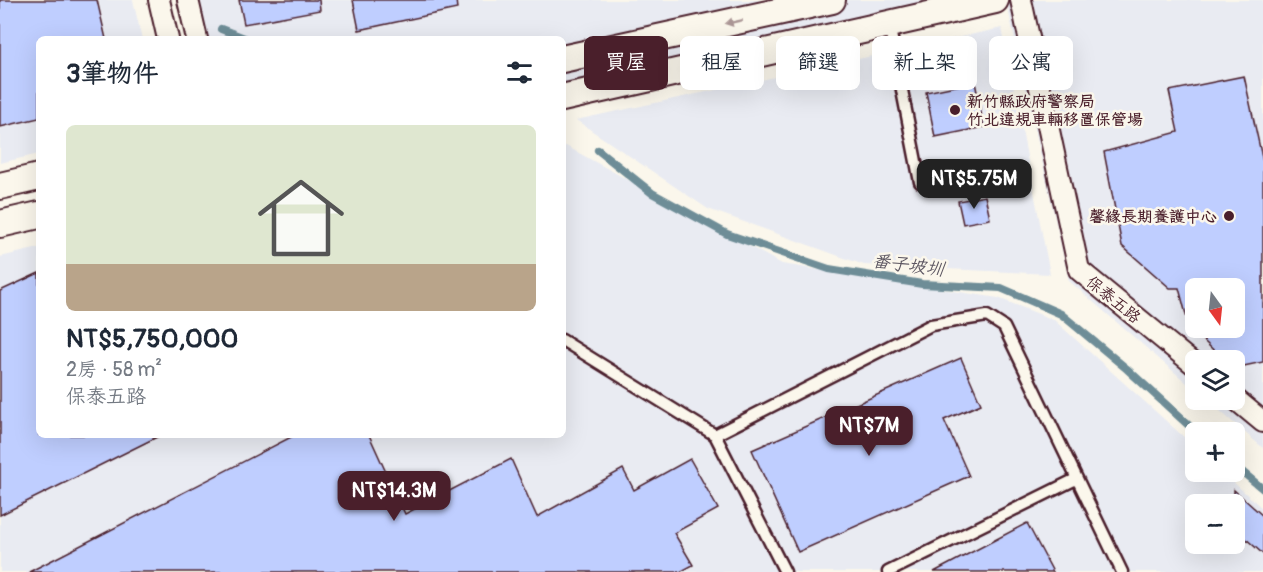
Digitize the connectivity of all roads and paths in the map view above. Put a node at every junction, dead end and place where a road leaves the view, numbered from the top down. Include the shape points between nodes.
1 (159, 0) edge
2 (188, 0) edge
3 (832, 0) edge
4 (994, 0) edge
5 (1021, 0) edge
6 (889, 24) junction
7 (167, 36) edge
8 (196, 36) edge
9 (566, 58) edge
10 (566, 97) edge
11 (36, 178) edge
12 (920, 183) dead end
13 (0, 186) edge
14 (36, 216) edge
15 (0, 224) edge
16 (566, 342) edge
17 (1185, 357) edge
18 (1245, 407) edge
19 (1263, 422) edge
20 (715, 435) junction
21 (1076, 479) junction
22 (784, 572) edge
23 (888, 572) edge
24 (1122, 572) edge

1 - 7 street
2 - 8 street
3 -> 9 street
4 - 6 street
5 - 17 street, 保泰五路 via 1079,270
6 - 10 street
6 - 12 lane
11 - 13 street
14 - 15 street
16 - 20 lane
18 - 19 street
20 - 21 lane via 931,326 987,316 1004,327
20 - 22 lane
21 - 23 lane
21 - 24 lane

